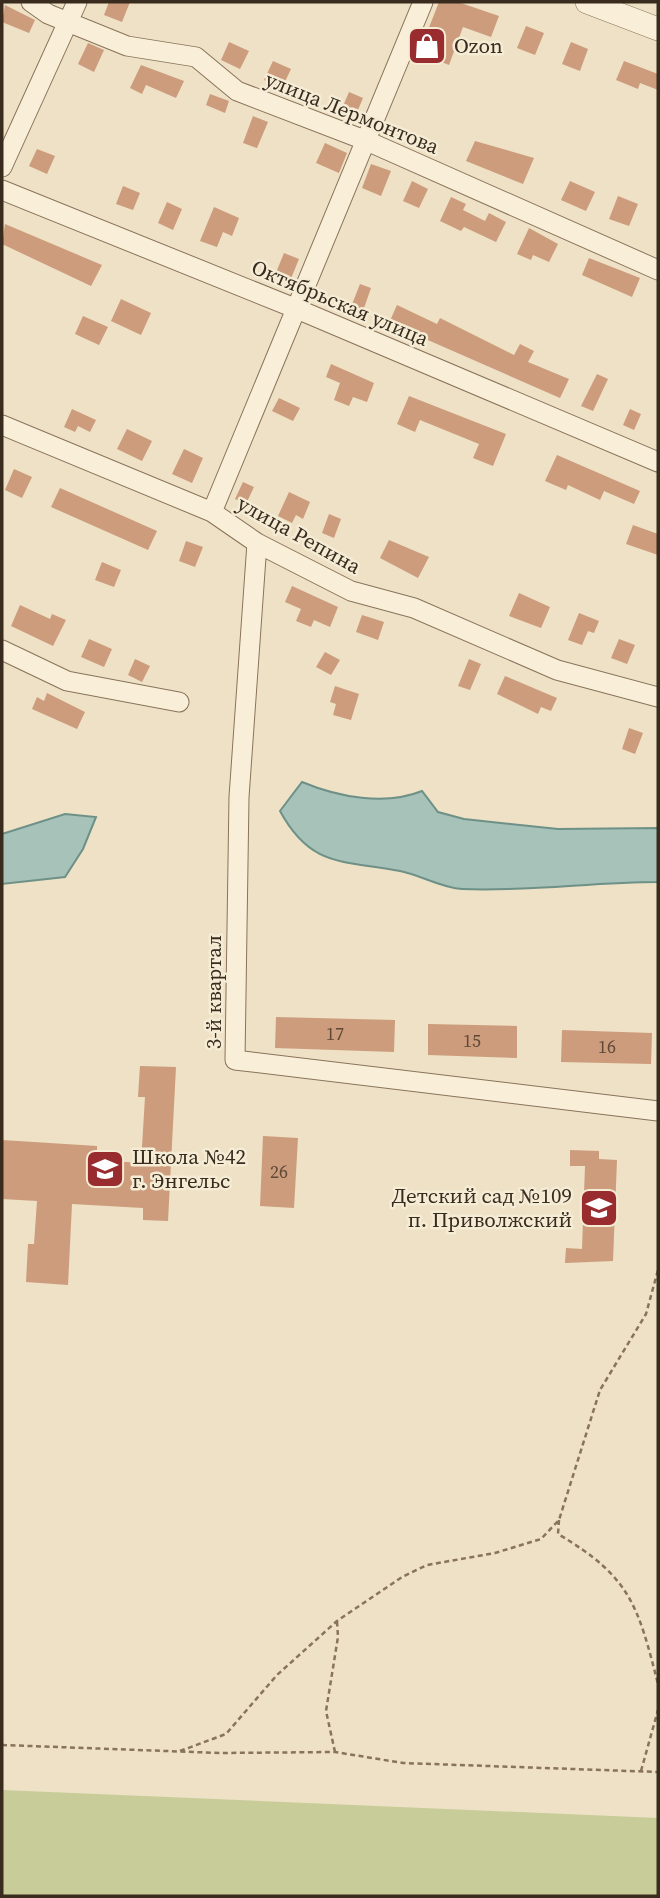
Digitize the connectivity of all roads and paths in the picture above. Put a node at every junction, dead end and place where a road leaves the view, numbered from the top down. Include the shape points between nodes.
1 (31, 2) edge
2 (77, 2) edge
3 (423, 2) edge
4 (587, 2) edge
5 (68, 20) junction
6 (658, 29) edge
7 (367, 141) junction
8 (2, 167) edge
9 (2, 190) edge
10 (658, 270) edge
11 (297, 309) junction
12 (2, 425) edge
13 (658, 462) edge
14 (212, 512) junction
15 (257, 543) junction
16 (2, 650) edge
17 (658, 697) edge
18 (179, 702) dead end
19 (658, 1111) edge
20 (658, 1270) edge
21 (559, 1520) junction
22 (337, 1621) junction
23 (658, 1684) edge
24 (658, 1710) edge
25 (2, 1745) edge
26 (180, 1751) junction
27 (335, 1752) junction
28 (641, 1771) junction
29 (658, 1772) edge

1 - 5 street, улица Лермонтова
2 - 5 street
3 - 7 street
4 - 6 street
5 - 7 street, улица Лермонтова via 127,46 196,57 237,91
5 - 8 street
7 - 10 street, улица Лермонтова
7 - 11 street
9 - 11 street, Октябрьская улица
11 - 13 street, Октябрьская улица
11 - 14 street
12 - 14 street, улица Репина
14 - 15 street, улица Репина
15 - 17 street, улица Репина via 351,591 414,608 557,670
15 - 19 street, 3-й квартал via 239,797 235,1060
16 - 18 street via 67,681
20 - 21 path via 646,1314 600,1390
21 - 22 path via 541,1539 427,1565
21 - 23 path via 558,1534 588,1552 623,1586 641,1618
22 - 26 path via 277,1675 226,1734
22 - 27 path via 326,1710
24 - 28 path
25 - 26 path
26 - 27 path
27 - 28 path via 403,1763
28 - 29 path

